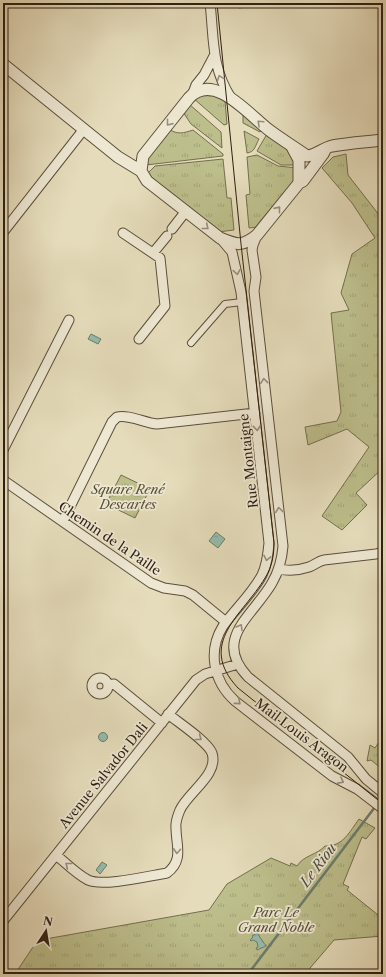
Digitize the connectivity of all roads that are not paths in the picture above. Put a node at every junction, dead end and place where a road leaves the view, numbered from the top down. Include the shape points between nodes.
1 (210, 3) edge
2 (214, 56) junction
3 (3, 64) edge
4 (193, 93) junction
5 (231, 98) junction
6 (84, 130) junction
7 (383, 140) edge
8 (292, 145) junction
9 (322, 152) junction
10 (143, 156) junction
11 (127, 161) junction
12 (141, 171) junction
13 (299, 182) junction
14 (186, 211) junction
15 (4, 231) dead end
16 (123, 233) dead end
17 (257, 235) junction
18 (220, 238) junction
19 (153, 253) junction
20 (242, 302) junction
21 (69, 320) dead end
22 (139, 339) dead end
23 (191, 343) dead end
24 (255, 413) junction
25 (3, 450) edge
26 (3, 480) edge
27 (63, 521) junction
28 (383, 552) edge
29 (279, 569) junction
30 (226, 622) junction
31 (238, 664) junction
32 (215, 671) junction
33 (108, 685) dead end
34 (168, 714) junction
35 (162, 723) junction
36 (383, 793) edge
37 (383, 809) edge
38 (56, 855) junction
39 (3, 922) edge

1 - 2 street
2 - 4 street
5 -> 2 street via 221,80
3 - 6 street
4 - 5 street via 210,90
4 -> 10 street
8 -> 5 street via 267,129
6 - 11 street via 118,157
6 - 15 street
7 - 9 street via 330,146
8 - 9 street via 307,156
8 - 13 street via 299,160
9 - 13 street via 303,181
10 - 11 street
10 - 12 street
11 - 12 street
12 - 14 street via 148,181
17 -> 13 street
14 -> 18 street
14 - 19 street
16 - 19 street
17 - 18 street via 241,244 232,244
29 -> 17 street, Rue Montaigne via 282,539 254,291 256,277 252,250
18 -> 20 street, Rue Montaigne via 232,252 235,260
19 - 22 street via 160,258 165,306
20 - 23 street via 226,304
20 - 24 street, Rue Montaigne
21 - 25 street
24 - 27 street via 157,424 125,416 117,417 112,422
24 -> 30 street, Rue Montaigne via 269,536 268,555 261,576
26 - 27 street, Chemin de la Paille
27 - 30 street, Chemin de la Paille via 151,583 193,595
28 - 29 street via 318,561 307,568
31 -> 29 street, Rue Montaigne via 234,648 238,630 268,589
30 - 32 street, Rue Montaigne via 216,643
31 - 32 street, Avenue Salvador Dali
31 - 36 street, Mail Louis Aragon via 248,677 348,757 366,779
32 - 34 street, Avenue Salvador Dali via 196,680
32 -> 37 street, Mail Louis Aragon via 236,701 332,776 357,789
33 - 35 street via 114,684
34 - 35 street, Avenue Salvador Dali
34 -> 38 street via 204,742 213,759 208,775 181,807 177,816 175,826 179,851 173,868 167,873 96,883 87,880
35 - 38 street, Avenue Salvador Dali
38 - 39 street, Avenue Salvador Dali

